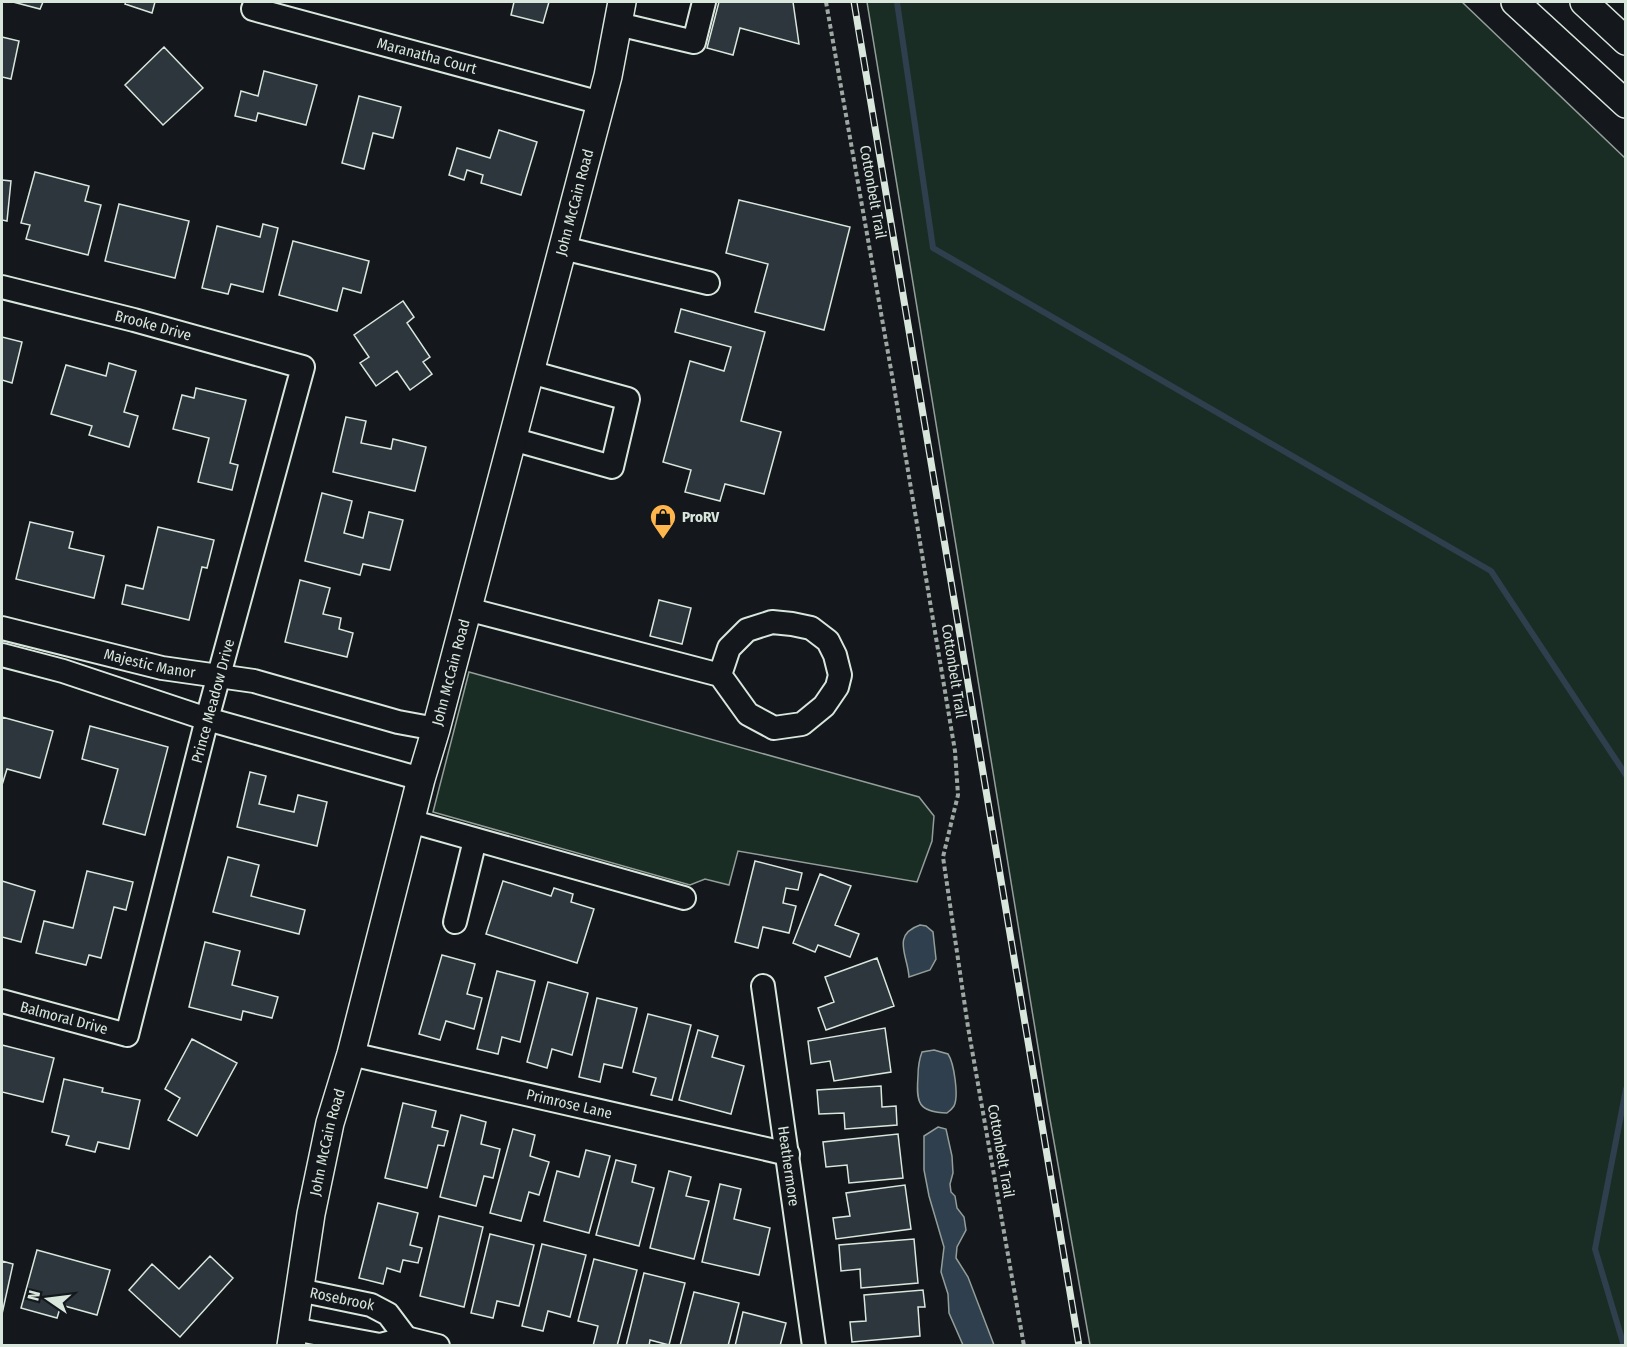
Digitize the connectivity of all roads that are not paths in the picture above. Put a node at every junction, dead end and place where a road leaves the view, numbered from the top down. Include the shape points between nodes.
1 (704, 2) edge
2 (1515, 2) edge
3 (1584, 2) edge
4 (253, 9) dead end
5 (620, 13) edge
6 (1626, 41) edge
7 (601, 103) junction
8 (1626, 104) edge
9 (563, 248) junction
10 (708, 283) dead end
11 (2, 287) edge
12 (303, 367) joint
13 (530, 372) junction
14 (512, 439) junction
15 (467, 609) junction
16 (2, 628) edge
17 (2, 655) edge
18 (220, 675) junction
19 (720, 675) junction
20 (207, 719) junction
21 (436, 729) junction
22 (421, 779) junction
23 (410, 821) junction
24 (475, 840) junction
25 (684, 898) dead end
26 (455, 922) dead end
27 (763, 986) dead end
28 (2, 1001) edge
29 (127, 1035) joint
30 (351, 1054) junction
31 (788, 1154) junction
32 (299, 1290) junction
33 (292, 1337) edge
34 (406, 1338) junction
35 (438, 1346) edge
36 (814, 1346) edge

1 - 5 street via 694,42
2 - 8 main road
3 - 6 main road
4 - 7 street, Maranatha Court
5 - 7 main road, John McCain Road
7 - 9 main road, John McCain Road
9 - 10 street
9 - 13 main road, John McCain Road
11 - 12 street, Brooke Drive
12 - 18 street, Prince Meadow Drive
13 - 14 main road, John McCain Road
13 - 14 street via 628,399 612,467
14 - 15 main road, John McCain Road
15 - 19 street
15 - 21 main road, John McCain Road
16 - 18 street, Majestic Manor via 162,668
17 - 20 street, Majestic Manor via 63,670
18 - 20 street, Prince Meadow Drive
18 - 21 street, Majestic Manor
19 - 19 street via 748,714 774,728 802,724 824,706 840,675 828,641 811,628 772,622 747,630 729,648
20 - 22 street, Majestic Manor
20 - 29 street, Prince Meadow Drive
21 - 22 main road, John McCain Road
22 - 23 main road, John McCain Road
23 - 24 street
23 - 30 main road, John McCain Road
24 - 25 street
24 - 26 street
27 - 31 street, Heathermore
28 - 29 street, Balmoral Drive
30 - 31 street, Primrose Lane
30 - 32 main road, John McCain Road via 330,1123
31 - 36 street, Heathermore
32 - 33 main road, John McCain Road
32 - 34 street, Rosebrook via 371,1305 388,1314
33 - 34 street via 380,1345
34 - 35 street

